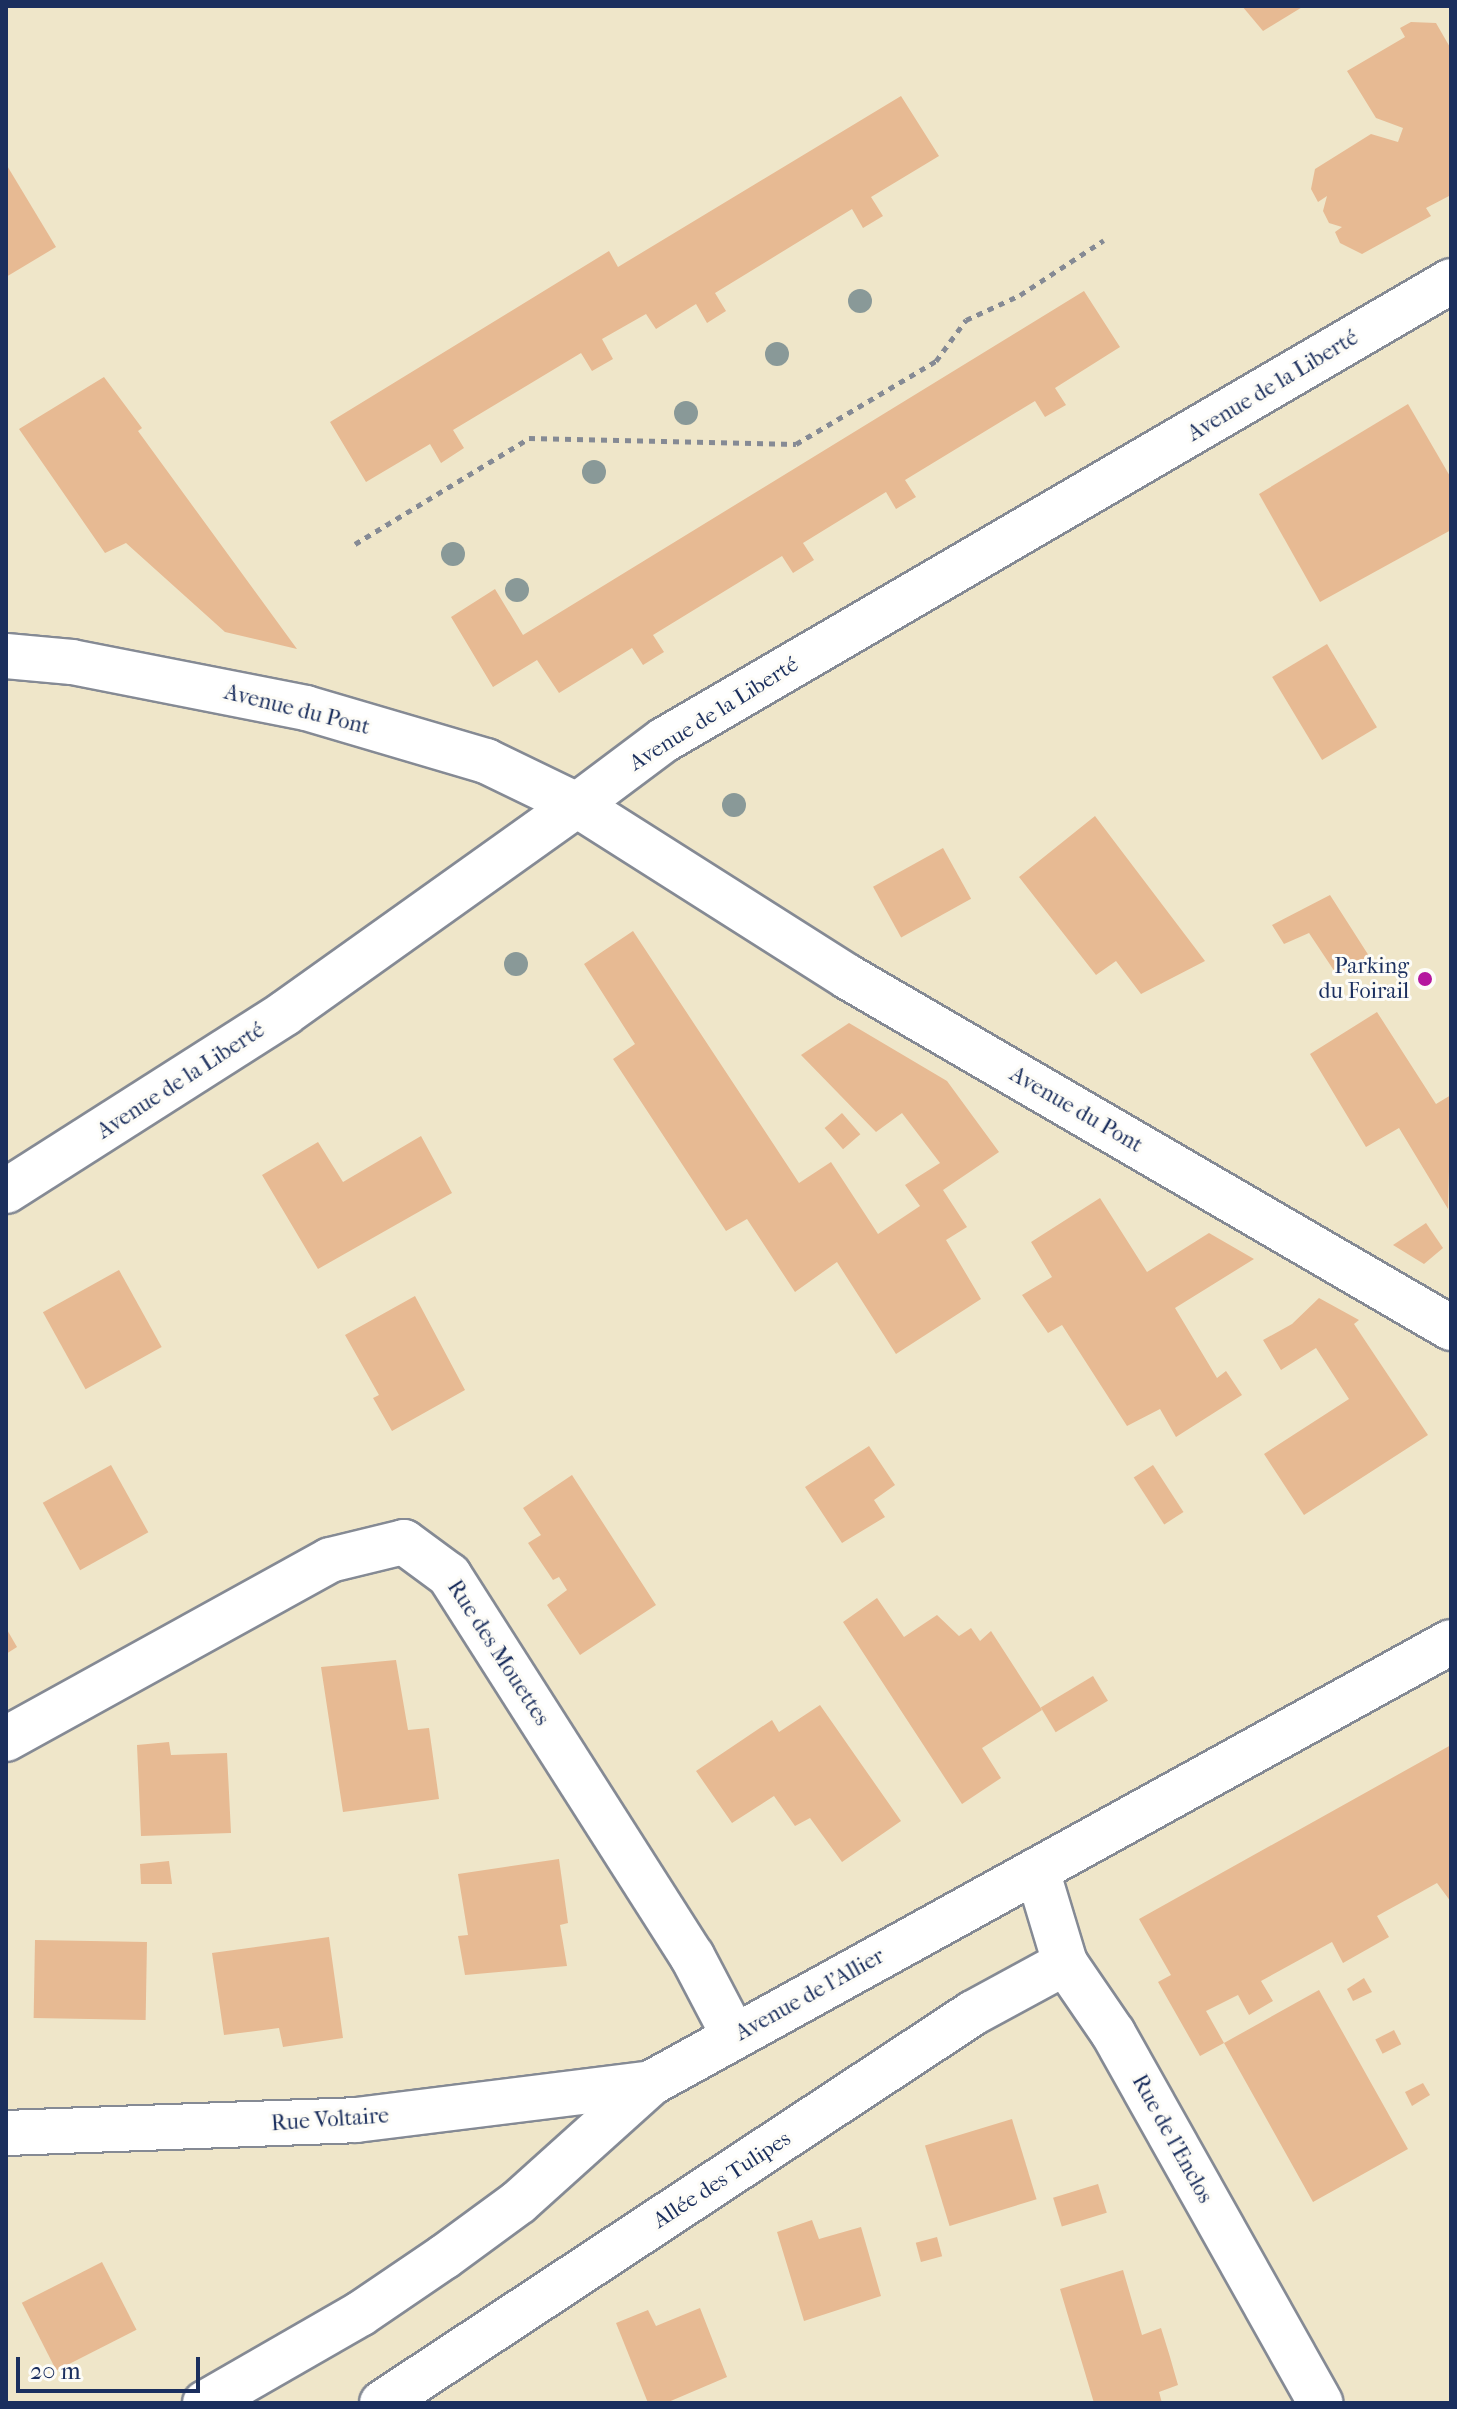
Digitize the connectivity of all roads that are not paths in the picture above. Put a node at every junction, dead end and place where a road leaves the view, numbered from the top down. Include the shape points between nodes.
1 (1451, 281) edge
2 (6, 656) edge
3 (577, 805) junction
4 (6, 1191) edge
5 (1451, 1328) edge
6 (1451, 1642) edge
7 (6, 1739) edge
8 (1037, 1870) junction
9 (1065, 1963) junction
10 (734, 2036) junction
11 (651, 2083) junction
12 (6, 2133) edge
13 (205, 2403) edge
14 (382, 2403) edge
15 (1321, 2403) edge

1 - 3 street, Avenue de la Liberté via 664,740
2 - 3 street, Avenue du Pont via 72,662 306,708 486,761
3 - 4 street, Avenue de la Liberté via 285,1013
3 - 5 street, Avenue du Pont via 848,977
6 - 8 street, Avenue de l'Allier
7 - 10 street, Rue des Mouettes via 330,1560 404,1542 449,1575 692,1956
8 - 9 street, Rue de l'Enclos
8 - 10 street, Avenue de l'Allier
9 - 14 street, Allée des Tulipes via 973,2013
9 - 15 street, Rue de l'Enclos via 1113,2033
10 - 11 street, Avenue de l'Allier
11 - 12 street, Rue Voltaire via 356,2120
11 - 13 street, Avenue de l'Allier via 519,2202 444,2257 360,2314

